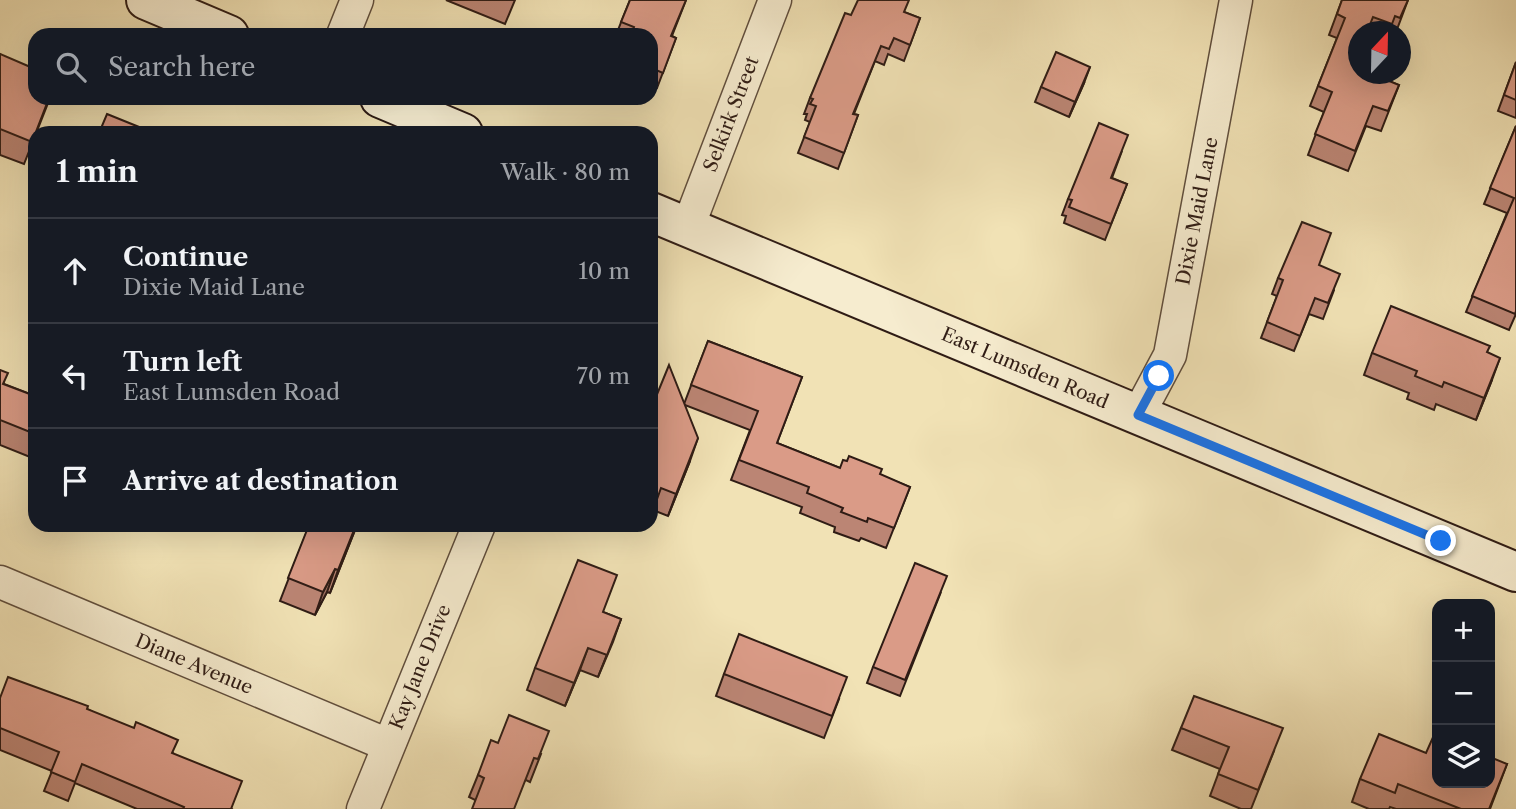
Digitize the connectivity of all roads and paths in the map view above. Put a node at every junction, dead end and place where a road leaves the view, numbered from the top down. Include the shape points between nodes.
1 (146, 0) edge
2 (357, 0) edge
3 (775, 0) edge
4 (1236, 0) edge
5 (212, 28) edge
6 (346, 28) edge
7 (397, 105) edge
8 (446, 126) edge
9 (658, 215) edge
10 (688, 227) junction
11 (1138, 415) junction
12 (476, 532) edge
13 (1513, 564) edge
14 (0, 582) edge
15 (388, 745) junction
16 (363, 809) edge

1 - 5 street
2 - 6 street
3 - 10 street, Selkirk Street
4 - 11 street, Dixie Maid Lane via 1170,355
7 - 8 street
9 - 10 street, East Lumsden Road
10 - 11 street, East Lumsden Road
11 - 13 street, East Lumsden Road
12 - 15 street, Kay Jane Drive
14 - 15 street, Diane Avenue
15 - 16 street, Kay Jane Drive

